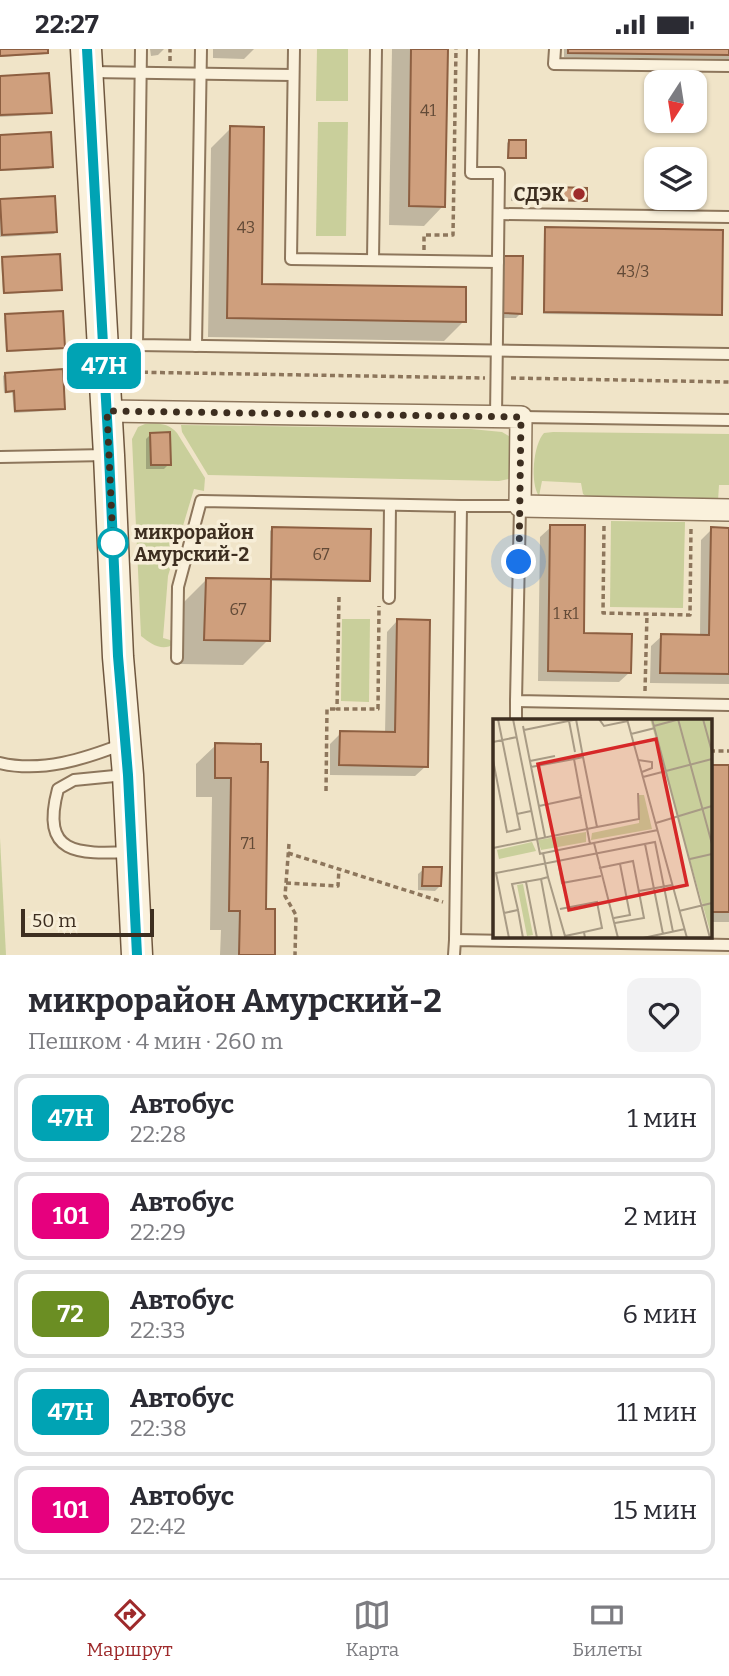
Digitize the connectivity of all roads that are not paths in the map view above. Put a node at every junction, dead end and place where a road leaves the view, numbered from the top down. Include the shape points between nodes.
1 (141, 49) edge
2 (201, 49) edge
3 (294, 49) edge
4 (376, 49) edge
5 (473, 49) edge
6 (555, 49) edge
7 (87, 61) edge
8 (729, 66) edge
9 (141, 73) junction
10 (200, 74) junction
11 (293, 75) junction
12 (499, 214) junction
13 (729, 217) edge
14 (373, 260) junction
15 (498, 262) junction
16 (196, 346) junction
17 (497, 351) junction
18 (729, 354) edge
19 (107, 411) junction
20 (496, 417) junction
21 (521, 417) junction
22 (729, 420) edge
23 (109, 455) junction
24 (0, 457) edge
25 (390, 505) junction
26 (461, 506) junction
27 (520, 506) junction
28 (729, 510) edge
29 (384, 597) road end
30 (177, 658) dead end
31 (516, 701) junction
32 (729, 705) edge
33 (516, 719) edge
34 (125, 743) junction
35 (0, 764) edge
36 (128, 775) junction
37 (132, 852) junction
38 (513, 938) edge
39 (455, 940) junction
40 (729, 945) edge
41 (138, 955) edge
42 (454, 955) edge

1 - 9 lane
2 - 10 lane
3 - 11 lane
4 - 14 lane
5 - 12 lane via 471,173 499,173
6 - 8 lane via 554,64
7 - 9 lane
7 - 19 main road
9 - 10 lane
9 - 16 lane via 137,345
10 - 11 lane
10 - 16 lane
11 - 14 lane via 290,258
12 - 13 lane
12 - 15 lane
14 - 15 lane
15 - 17 lane
16 - 17 lane
17 - 18 lane
17 - 20 lane
19 - 20 street
19 - 23 main road
20 - 21 street
21 - 22 lane
21 - 27 street
23 - 24 lane
23 - 34 main road
25 - 26 lane
25 - 29 lane
25 - 30 lane via 201,501 178,587
26 - 27 lane
26 - 39 lane
27 - 28 street
27 - 31 lane
31 - 32 lane
31 - 33 lane
34 - 35 lane via 55,765
34 - 36 main road
36 - 37 main road
36 - 37 lane via 75,780 58,789 53,822 67,848
37 - 41 main road
38 - 39 lane
38 - 40 lane
39 - 42 lane

